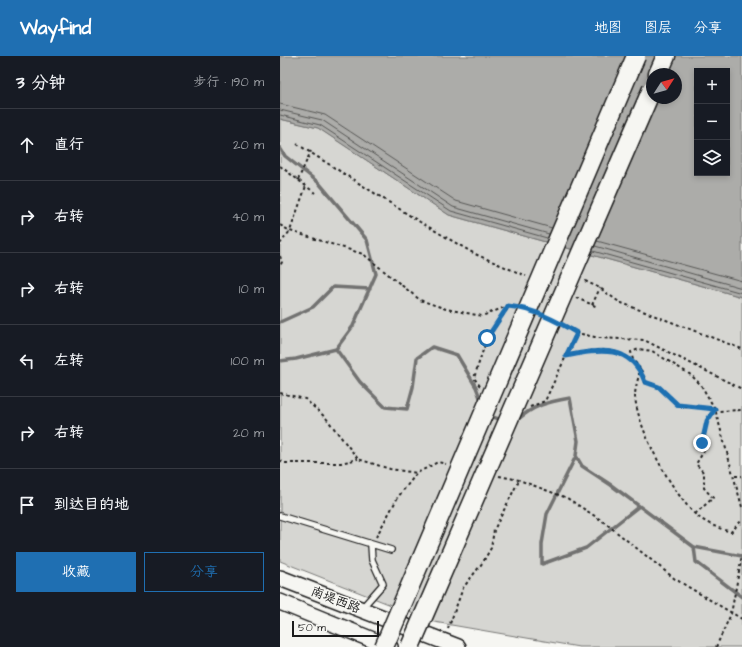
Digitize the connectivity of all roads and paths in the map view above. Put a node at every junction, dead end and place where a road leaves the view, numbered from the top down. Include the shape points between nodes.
1 (636, 56) edge
2 (666, 56) edge
3 (661, 68) edge
4 (646, 103) edge
5 (297, 144) dead end
6 (311, 151) junction
7 (280, 166) edge
8 (298, 180) junction
9 (306, 186) junction
10 (315, 193) dead end
11 (280, 225) edge
12 (290, 231) junction
13 (280, 244) edge
14 (280, 256) edge
15 (280, 266) edge
16 (526, 276) dead end
17 (578, 278) dead end
18 (600, 288) junction
19 (570, 296) dead end
20 (592, 305) junction
21 (508, 306) junction
22 (515, 307) dead end
23 (598, 307) dead end
24 (564, 326) dead end
25 (577, 333) junction
26 (742, 349) edge
27 (566, 356) junction
28 (640, 369) junction
29 (481, 388) dead end
30 (742, 389) edge
31 (280, 393) edge
32 (526, 409) dead end
33 (715, 409) junction
34 (742, 410) edge
35 (280, 460) edge
36 (358, 460) junction
37 (453, 465) dead end
38 (417, 473) junction
39 (498, 475) dead end
40 (735, 476) junction
41 (742, 476) edge
42 (519, 480) junction
43 (742, 507) edge
44 (695, 514) junction
45 (280, 516) edge
46 (742, 520) edge
47 (372, 545) junction
48 (391, 550) dead end
49 (742, 555) edge
50 (280, 578) edge
51 (280, 602) edge
52 (362, 609) junction
53 (731, 614) junction
54 (742, 619) edge
55 (443, 641) junction
56 (384, 647) edge
57 (390, 647) edge
58 (410, 647) edge
59 (458, 647) edge
60 (716, 647) edge

1 - 56 highway, bridge
2 - 3 highway
4 - 58 highway, bridge
5 - 6 path
6 - 8 path
6 - 16 path via 420,222 475,254
7 - 8 path
8 - 9 path
9 - 10 path
9 - 12 path
11 - 12 path
12 - 13 path
12 - 21 path via 363,254 420,300 446,309 482,316
14 - 15 path
17 - 18 path
18 - 20 path
18 - 26 path via 619,302
19 - 20 path
20 - 23 path
21 - 22 path
21 - 29 path via 487,338 474,378
24 - 25 path
25 - 27 path
25 - 30 path via 599,338 644,340
27 - 28 path via 594,350 624,354
27 - 32 path via 545,401
28 - 33 path via 645,382 659,387 678,405
28 - 33 path via 631,352 639,349 652,351 701,385
28 - 44 path via 635,396 644,429 662,470
31 - 36 path via 305,399 326,418
33 - 34 path
33 - 40 path
33 - 44 path via 707,421 702,443 707,446 696,464 704,473 704,488 713,498
35 - 36 path via 284,463 327,463
36 - 38 path
37 - 38 path via 438,462
38 - 47 path via 398,497
39 - 42 path
40 - 41 path
40 - 43 path
42 - 53 path via 567,498 604,522 675,579
42 - 55 path via 494,530 491,548 463,588
44 - 46 path via 712,527 731,532
45 - 47 lane
47 - 48 lane
47 - 52 lane via 372,560 383,584
49 - 53 path
50 - 52 main road, 南堤西路
51 - 57 main road, 南堤西路
52 - 55 main road, 南堤西路
53 - 54 path
53 - 60 path
55 - 59 main road, 南堤西路

